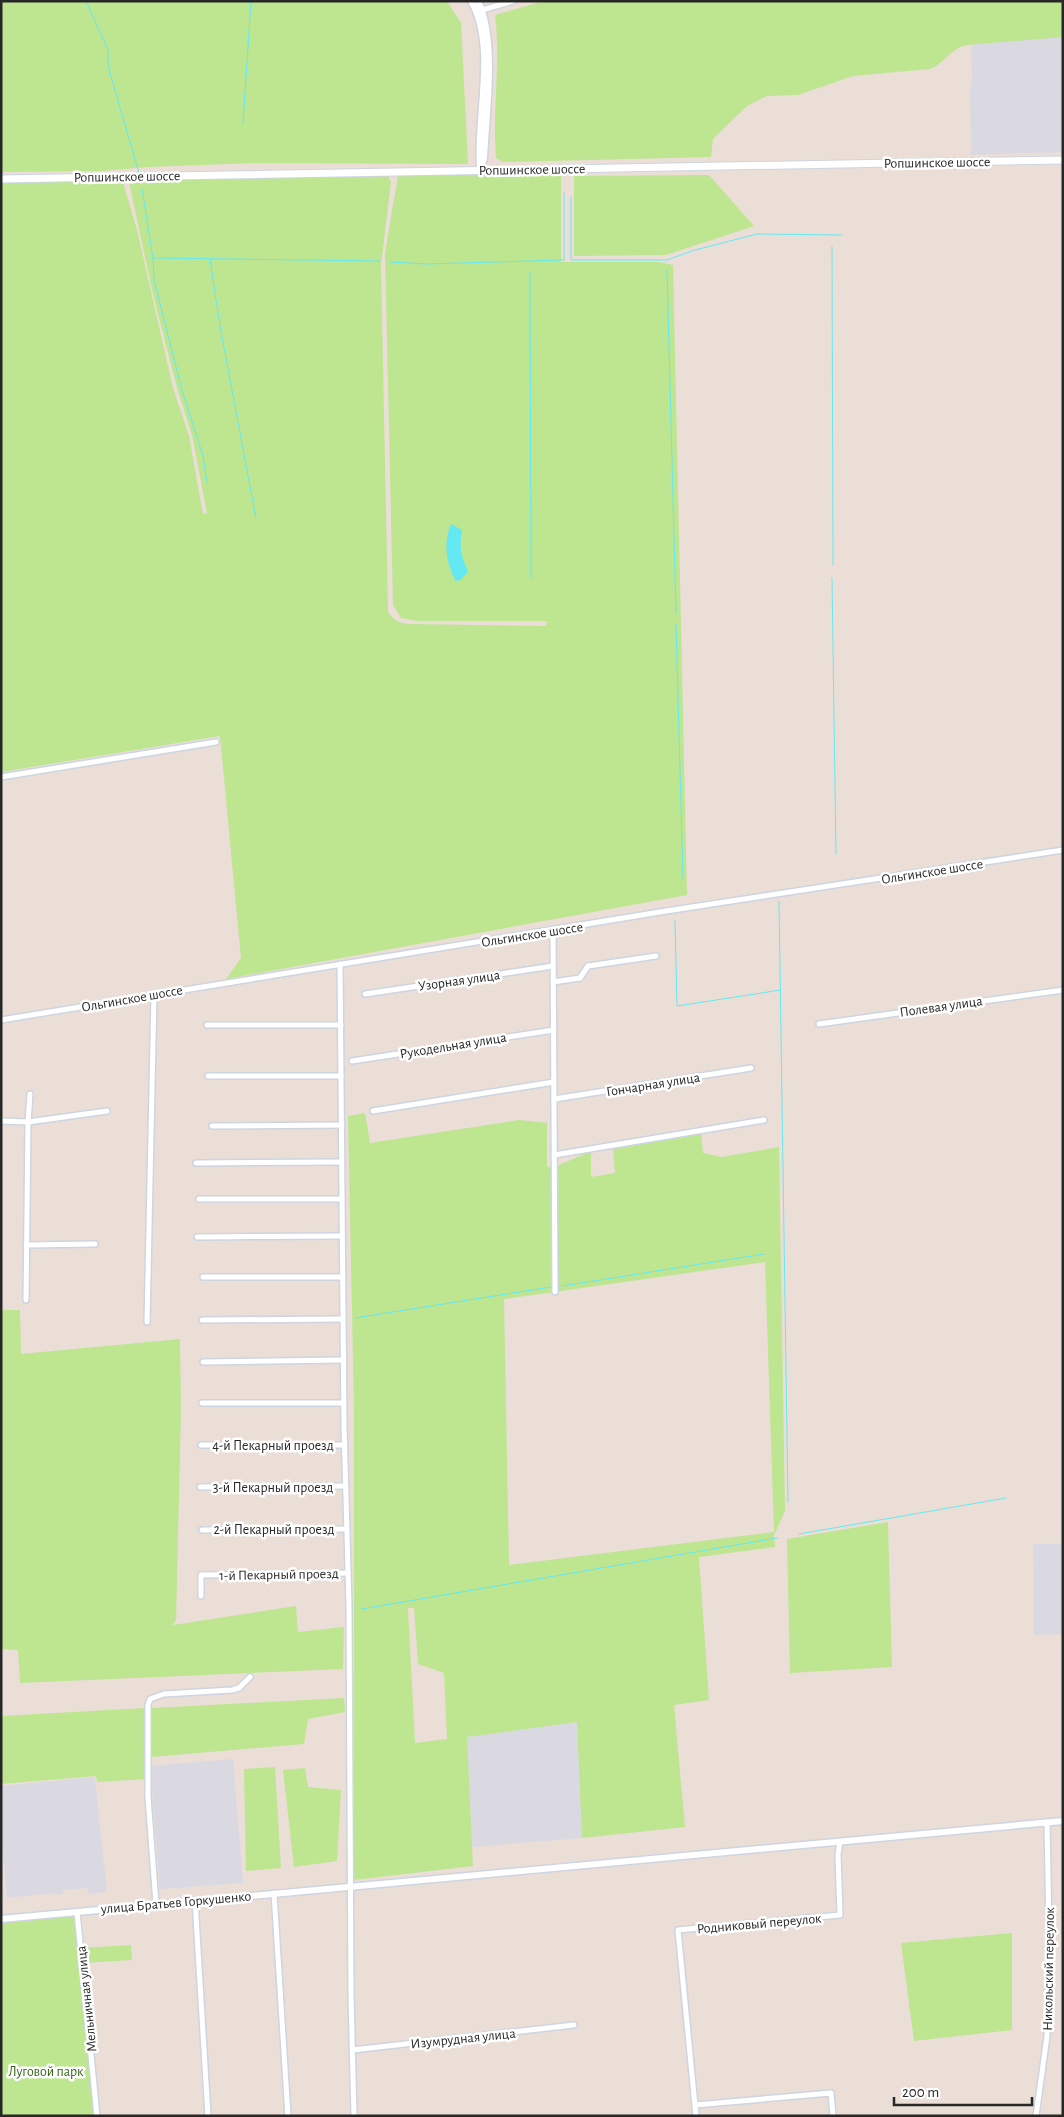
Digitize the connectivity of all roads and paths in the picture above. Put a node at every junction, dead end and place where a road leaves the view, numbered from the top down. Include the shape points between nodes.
1 (472, 1) edge
2 (478, 1) edge
3 (512, 1) edge
4 (479, 11) junction
5 (1063, 160) edge
6 (480, 170) junction
7 (1, 179) edge
8 (216, 742) dead end
9 (1, 776) edge
10 (1063, 850) edge
11 (553, 931) junction
12 (656, 956) dead end
13 (340, 964) junction
14 (553, 966) junction
15 (553, 982) junction
16 (1063, 990) edge
17 (154, 994) junction
18 (365, 994) dead end
19 (1, 1020) edge
20 (819, 1024) dead end
21 (207, 1025) dead end
22 (341, 1025) junction
23 (554, 1030) junction
24 (352, 1061) dead end
25 (751, 1068) dead end
26 (208, 1076) dead end
27 (341, 1076) junction
28 (554, 1082) junction
29 (30, 1094) dead end
30 (554, 1099) junction
31 (107, 1111) dead end
32 (372, 1111) dead end
33 (764, 1120) dead end
34 (1, 1121) edge
35 (28, 1122) junction
36 (342, 1125) junction
37 (212, 1126) dead end
38 (554, 1155) junction
39 (342, 1162) junction
40 (196, 1163) dead end
41 (199, 1199) dead end
42 (342, 1199) junction
43 (342, 1236) junction
44 (197, 1237) dead end
45 (94, 1244) dead end
46 (26, 1245) junction
47 (203, 1277) dead end
48 (343, 1277) junction
49 (555, 1292) dead end
50 (26, 1300) dead end
51 (202, 1320) dead end
52 (343, 1320) junction
53 (147, 1322) dead end
54 (344, 1360) junction
55 (203, 1362) dead end
56 (344, 1402) junction
57 (202, 1403) dead end
58 (201, 1445) dead end
59 (345, 1445) junction
60 (346, 1486) junction
61 (200, 1487) dead end
62 (347, 1529) junction
63 (202, 1530) dead end
64 (348, 1573) junction
65 (201, 1596) dead end
66 (250, 1677) dead end
67 (1063, 1820) edge
68 (1047, 1822) junction
69 (840, 1841) junction
70 (352, 1886) junction
71 (274, 1893) junction
72 (195, 1900) junction
73 (156, 1904) junction
74 (77, 1912) junction
75 (1, 1919) edge
76 (574, 2026) dead end
77 (352, 2050) junction
78 (695, 2105) junction
79 (97, 2116) edge
80 (208, 2116) edge
81 (288, 2116) edge
82 (354, 2116) edge
83 (696, 2116) edge
84 (833, 2116) edge
85 (1036, 2116) edge

1 - 4 street
2 - 4 street
3 - 4 street
4 - 6 street via 487,30 488,58 484,158
5 - 6 main road, Ропшинское шоссе
6 - 7 main road, Ропшинское шоссе
8 - 9 street
10 - 11 street, Ольгинское шоссе
11 - 13 street, Ольгинское шоссе
11 - 14 street
12 - 15 street via 588,966 580,978
13 - 17 street, Ольгинское шоссе
13 - 22 street
14 - 15 street
14 - 18 street, Узорная улица
15 - 23 street
16 - 20 street, Полевая улица
17 - 19 street, Ольгинское шоссе
17 - 53 street
21 - 22 street
22 - 27 street
23 - 24 street, Рукодельная улица
23 - 28 street
25 - 30 street, Гончарная улица
26 - 27 street
27 - 36 street
28 - 30 street
28 - 32 street
29 - 35 street
30 - 38 street
31 - 35 street
33 - 38 street
34 - 35 street
35 - 46 street
36 - 37 street
36 - 39 street
38 - 49 street
39 - 40 street
39 - 42 street
41 - 42 street
42 - 43 street
43 - 44 street
43 - 48 street
45 - 46 street
46 - 50 street
47 - 48 street
48 - 52 street
51 - 52 street
52 - 54 street
54 - 55 street
54 - 56 street
56 - 57 street
56 - 59 street
58 - 59 street, 4-й Пекарный проезд
59 - 60 street
60 - 61 street, 3-й Пекарный проезд
60 - 62 street
62 - 63 street, 2-й Пекарный проезд
62 - 64 street
64 - 65 street, 1-й Пекарный проезд via 201,1575
64 - 70 street
66 - 73 street via 232,1690 164,1694 150,1699 148,1797
67 - 68 street, улица Братьев Горкушенко
68 - 69 street, улица Братьев Горкушенко
68 - 85 street, Никольский переулок via 1047,2036
69 - 70 street, улица Братьев Горкушенко
69 - 78 street, Родниковый переулок via 840,1915 678,1930
70 - 71 street, улица Братьев Горкушенко
70 - 77 street
71 - 72 street, улица Братьев Горкушенко
71 - 81 street
72 - 73 street, улица Братьев Горкушенко
72 - 80 street
73 - 74 street, улица Братьев Горкушенко
74 - 75 street, улица Братьев Горкушенко
74 - 79 street, Мельничная улица
76 - 77 street, Изумрудная улица
77 - 82 street
78 - 83 street
78 - 84 street via 831,2093

